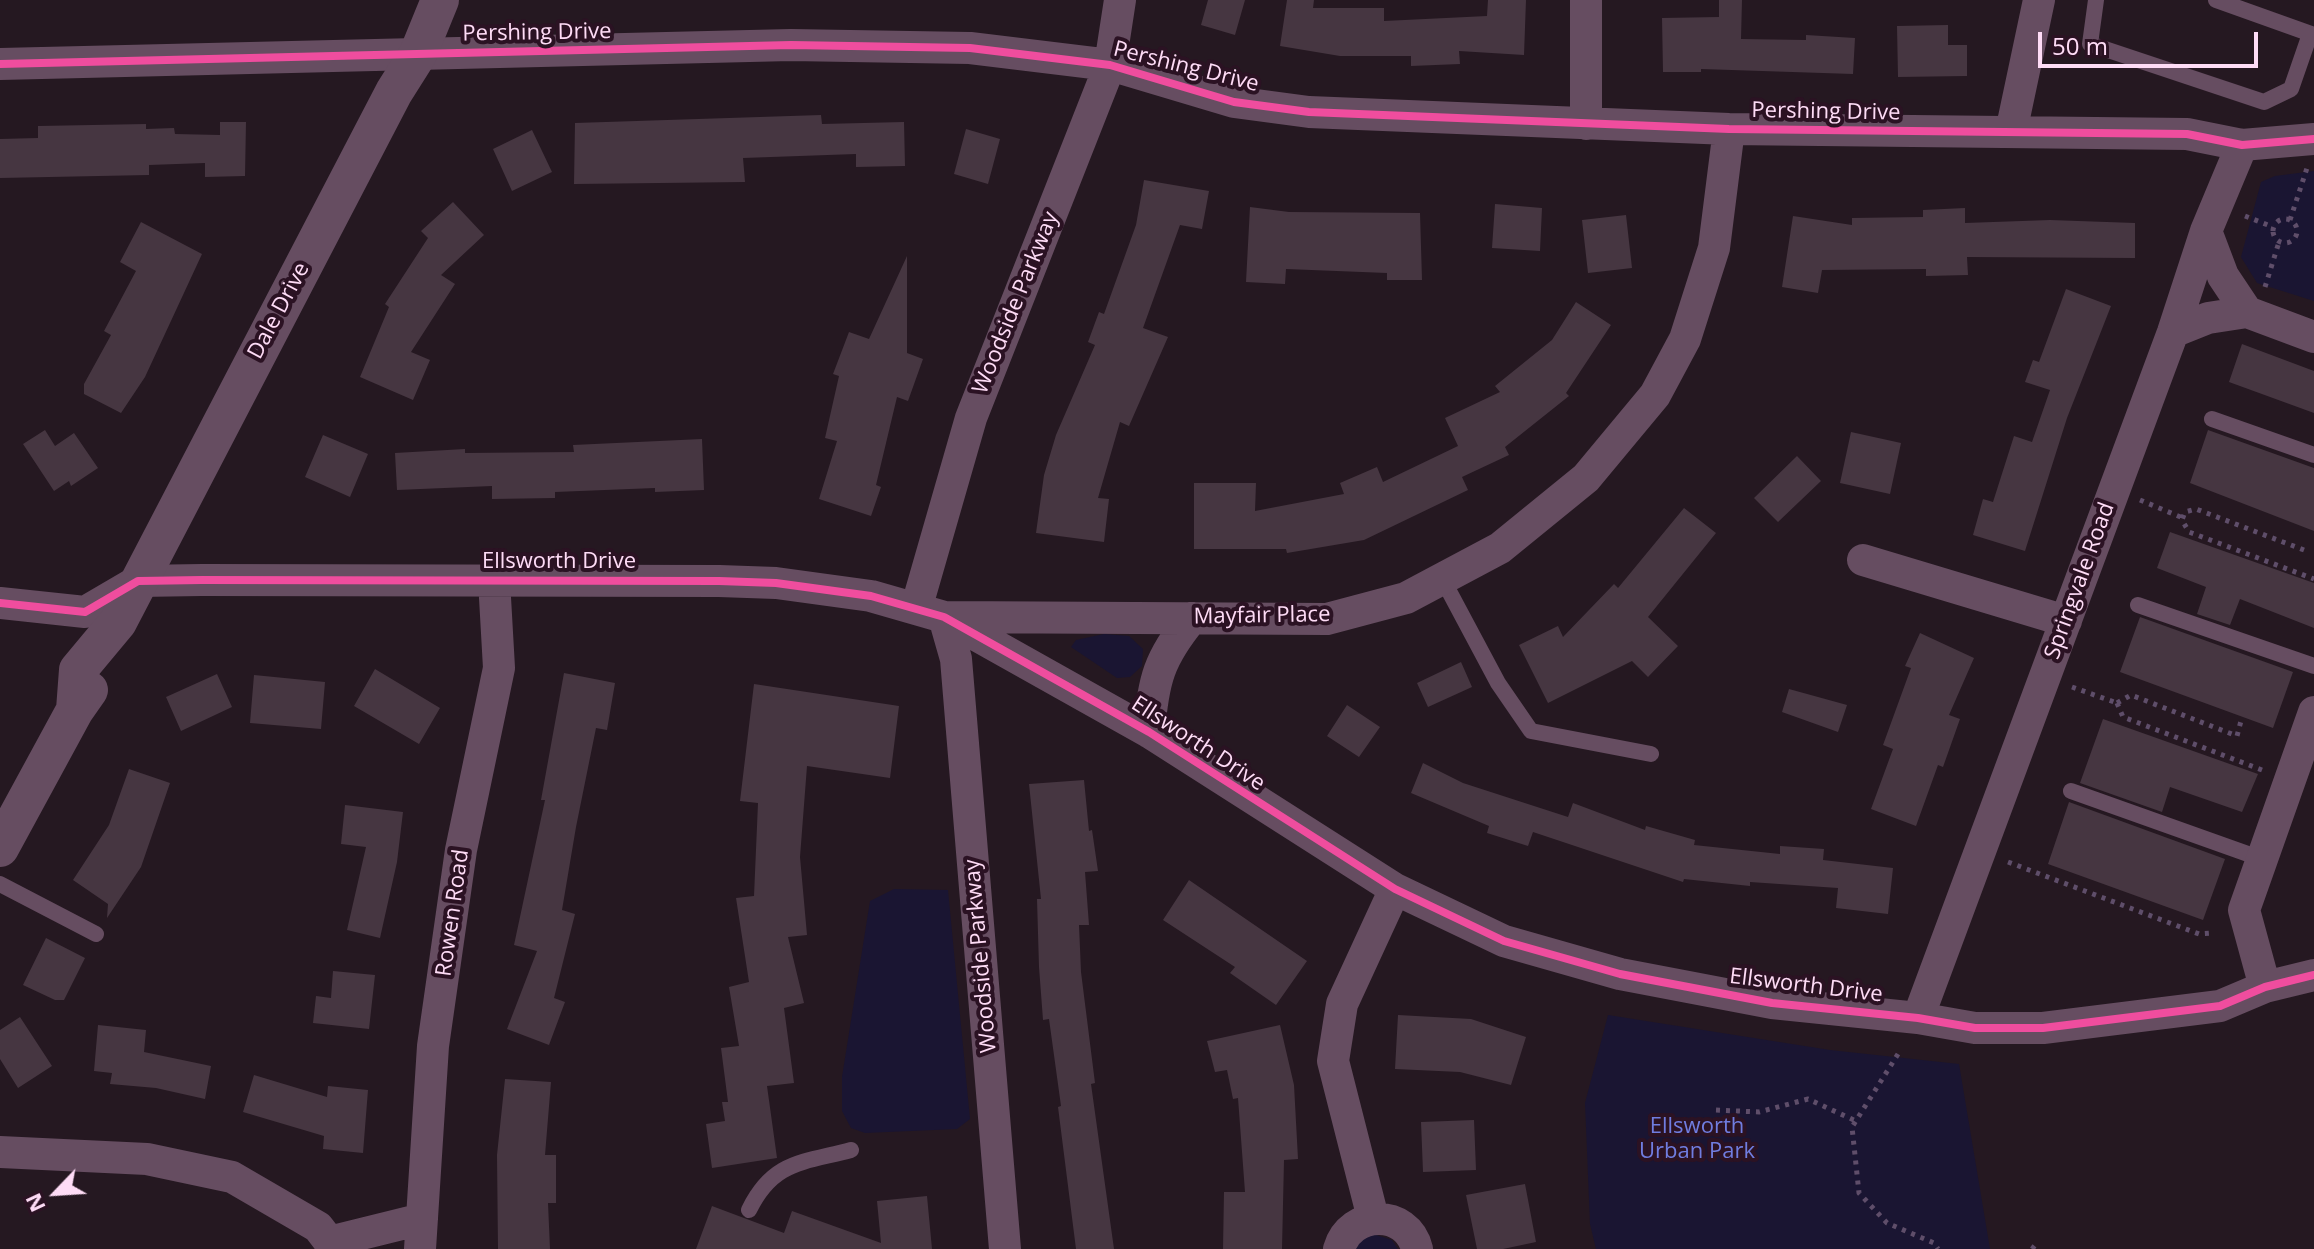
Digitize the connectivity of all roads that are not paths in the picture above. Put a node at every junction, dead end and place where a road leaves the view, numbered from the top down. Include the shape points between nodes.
1 (440, 0) edge
2 (1120, 0) edge
3 (1586, 0) edge
4 (2039, 0) edge
5 (2096, 0) edge
6 (2216, 0) edge
7 (2312, 34) edge
8 (418, 54) junction
9 (0, 64) edge
10 (1110, 65) junction
11 (1586, 124) junction
12 (1729, 129) junction
13 (2011, 132) junction
14 (2242, 145) junction
15 (2311, 153) edge
16 (2206, 231) junction
17 (2247, 312) junction
18 (2173, 332) junction
19 (2314, 337) edge
20 (2212, 419) dead end
21 (2314, 455) edge
22 (1863, 560) dead end
23 (1442, 578) junction
24 (494, 580) junction
25 (138, 581) junction
26 (0, 603) edge
27 (2138, 605) dead end
28 (930, 613) junction
29 (1192, 618) junction
30 (2066, 621) junction
31 (2314, 666) edge
32 (2314, 712) edge
33 (1149, 732) junction
34 (1651, 754) dead end
35 (2071, 791) dead end
36 (0, 848) edge
37 (2262, 859) junction
38 (0, 884) edge
39 (1395, 889) junction
40 (96, 934) dead end
41 (2314, 975) edge
42 (2265, 987) junction
43 (1918, 1018) junction
44 (851, 1150) dead end
45 (0, 1152) edge
46 (749, 1210) dead end
47 (1373, 1218) junction
48 (421, 1234) edge
49 (332, 1245) edge
50 (1005, 1249) edge
51 (1339, 1249) edge
52 (1417, 1249) edge

1 - 8 street, Dale Drive
2 - 10 street, Woodside Parkway
3 - 11 street
4 - 13 street
5 - 7 lane via 2090,44 2264,102 2291,89
6 - 7 lane
8 - 9 street, Pershing Drive
8 - 10 street, Pershing Drive via 806,45 970,48
8 - 25 street, Dale Drive
10 - 11 street, Pershing Drive via 1234,102 1309,112
10 - 28 street, Woodside Parkway via 971,418
11 - 12 street, Pershing Drive
12 - 13 street, Pershing Drive
12 - 23 street, Mayfair Place via 1714,248 1685,339 1655,395 1586,478 1500,548
13 - 14 street, Pershing Drive via 2187,134
14 - 15 street, Pershing Drive
14 - 16 street, Springvale Road
16 - 17 street via 2223,276
16 - 18 street, Springvale Road
17 - 18 street via 2208,318
17 - 19 street
18 - 30 street, Springvale Road
20 - 21 lane
22 - 30 street
23 - 29 street, Mayfair Place via 1406,598 1327,619
23 - 34 lane via 1498,683 1531,731
24 - 25 street, Ellsworth Drive
24 - 28 street, Ellsworth Drive via 776,583 871,596
24 - 48 street, Rowen Road via 499,668 461,850 438,1016
25 - 26 street via 85,612
25 - 36 street, Dale Drive via 118,622 78,670 75,710
27 - 31 lane
28 - 29 street, Mayfair Place
28 - 33 street, Ellsworth Drive
28 - 50 street, Woodside Parkway via 956,659
29 - 33 street via 1162,658 1153,685
30 - 43 street, Springvale Road
32 - 37 street
33 - 39 street, Ellsworth Drive
35 - 37 lane
37 - 42 street via 2244,910
38 - 40 lane
39 - 43 street, Ellsworth Drive via 1504,941 1620,974 1772,1003
39 - 47 street via 1342,1004 1333,1061
41 - 42 street, Ellsworth Drive
42 - 43 street, Ellsworth Drive via 2220,1006 2043,1028 1975,1028
44 - 46 lane via 785,1168 761,1186
45 - 49 street via 147,1159 232,1177 318,1227
47 - 51 street via 1349,1230
47 - 52 street via 1399,1224
48 - 49 street

